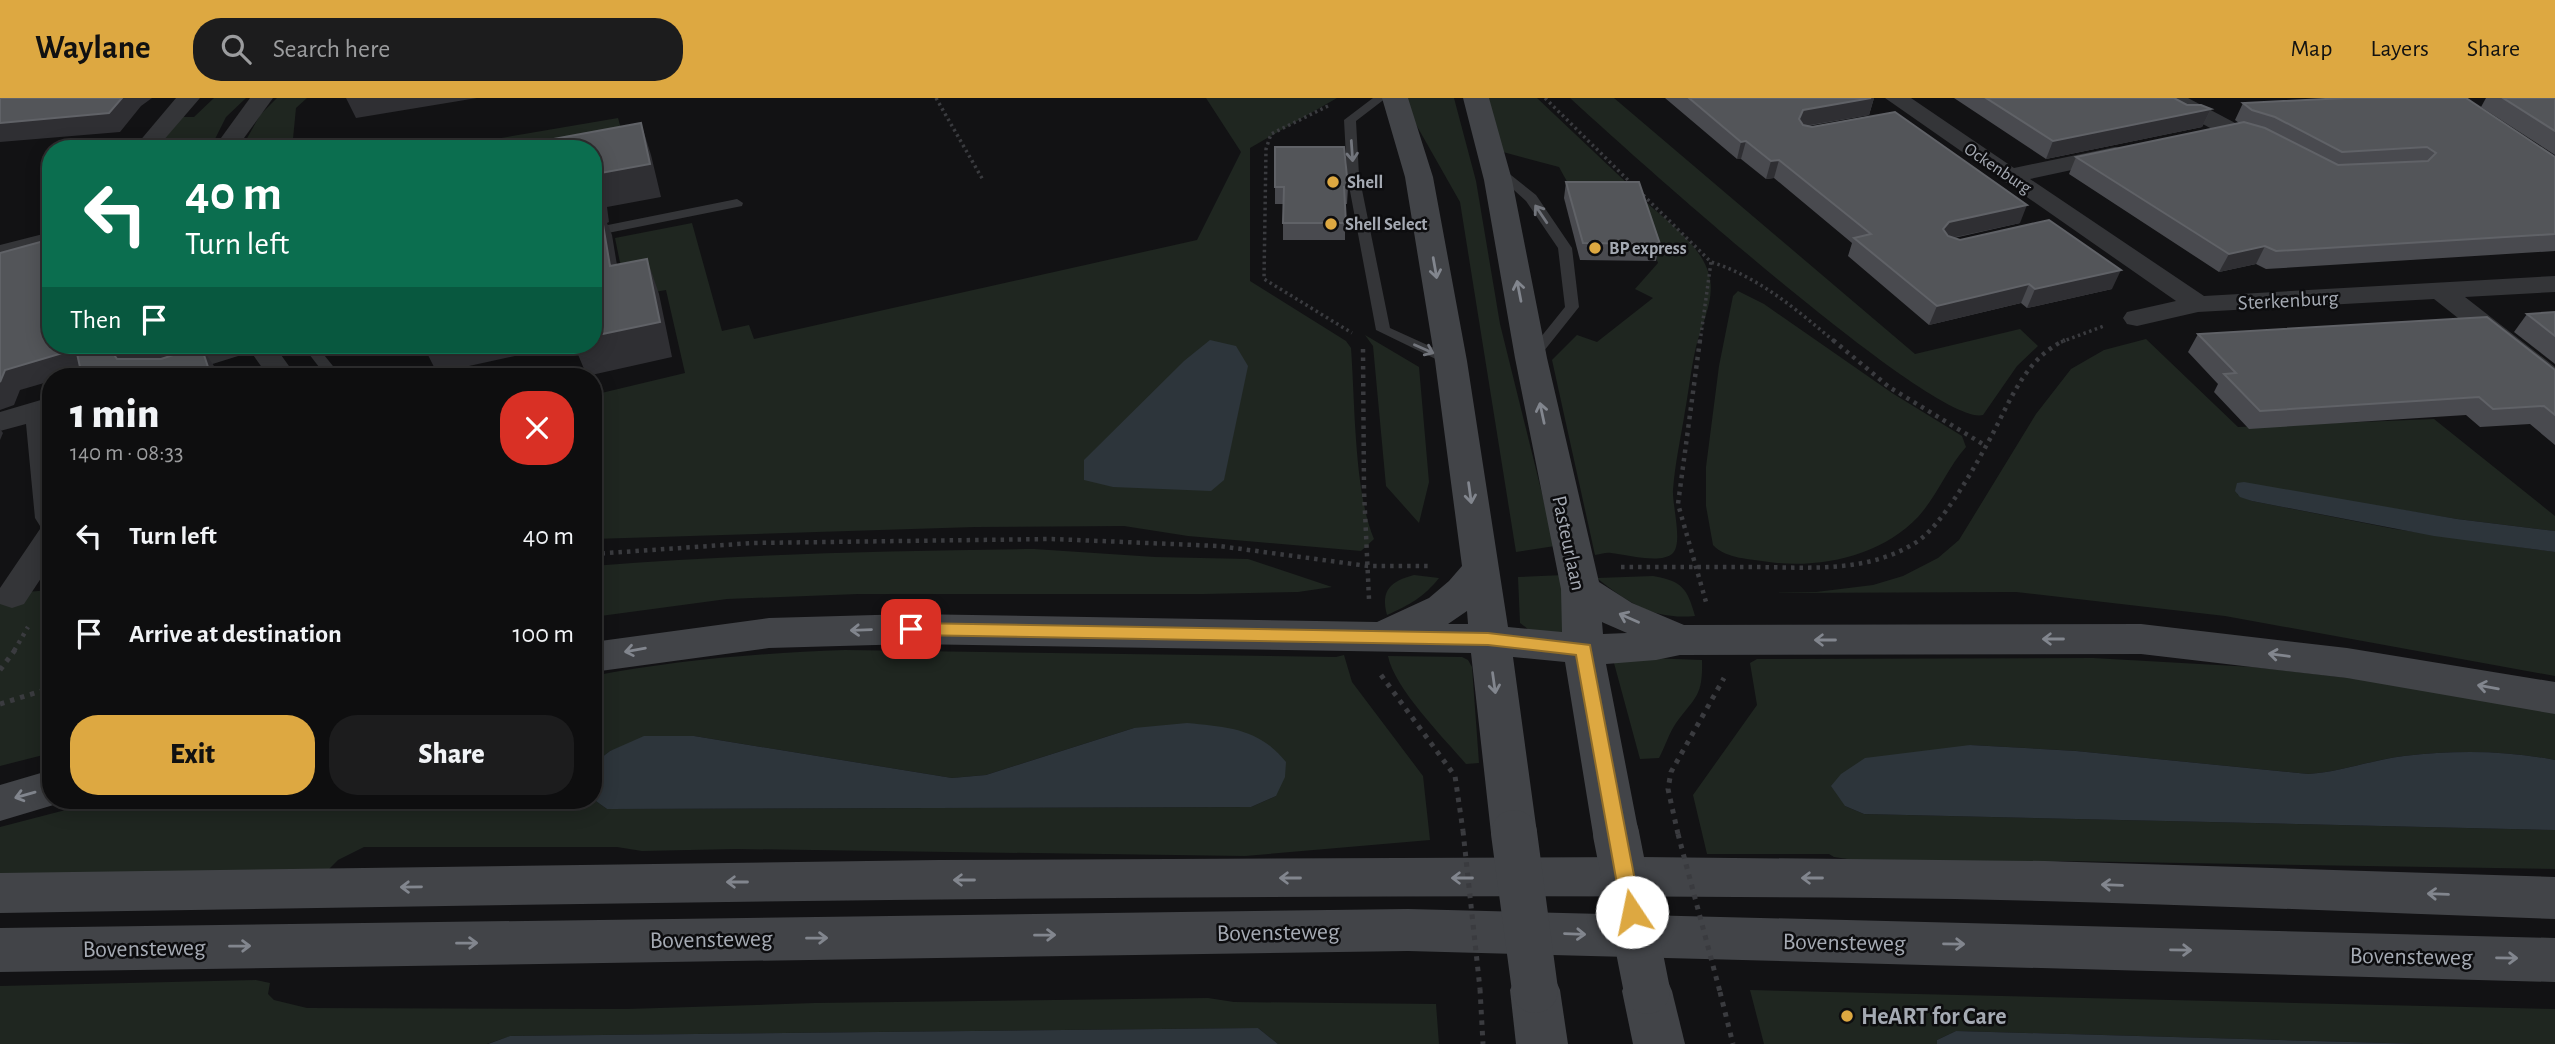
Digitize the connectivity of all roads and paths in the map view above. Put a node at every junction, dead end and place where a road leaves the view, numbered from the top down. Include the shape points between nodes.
1 (189, 98) edge
2 (262, 98) edge
3 (936, 98) edge
4 (1380, 98) edge
5 (1395, 98) edge
6 (1476, 98) edge
7 (1545, 98) edge
8 (2172, 98) edge
9 (1337, 101) dead end
10 (1896, 109) edge
11 (2192, 138) edge
12 (151, 140) edge
13 (231, 140) edge
14 (2140, 149) edge
15 (1493, 165) junction
16 (2010, 176) junction
17 (983, 180) dead end
18 (737, 203) dead end
19 (2076, 221) junction
20 (2039, 229) edge
21 (602, 230) edge
22 (42, 241) edge
23 (0, 253) edge
24 (1710, 262) junction
25 (2555, 284) edge
26 (2441, 291) junction
27 (2198, 304) junction
28 (2137, 318) joint
29 (1355, 335) dead end
30 (1359, 342) dead end
31 (216, 354) edge
32 (316, 354) edge
33 (1531, 358) junction
34 (1451, 361) junction
35 (171, 368) edge
36 (328, 368) edge
37 (2555, 381) edge
38 (42, 409) edge
39 (0, 422) edge
40 (1986, 446) junction
41 (42, 551) edge
42 (602, 553) edge
43 (1368, 566) junction
44 (1481, 567) junction
45 (1696, 567) junction
46 (1581, 589) junction
47 (12, 596) dead end
48 (1371, 638) junction
49 (1488, 639) junction
50 (1698, 640) junction
51 (1584, 650) junction
52 (602, 656) edge
53 (42, 691) edge
54 (2555, 698) edge
55 (0, 704) edge
56 (42, 791) edge
57 (0, 803) edge
58 (0, 893) edge
59 (2555, 898) edge
60 (0, 950) edge
61 (2555, 960) edge
62 (1483, 1044) edge
63 (1542, 1044) edge
64 (1659, 1044) edge
65 (1733, 1044) edge

1 - 12 street
2 - 13 street
3 - 17 path
4 -> 34 lane via 1350,120 1353,175 1383,330
5 -> 34 main road via 1419,177
6 - 15 main road, Pasteurlaan
7 - 24 path
8 - 11 street via 2236,132
9 - 29 path via 1271,134 1266,149 1264,279
10 - 16 street, Ockenburg via 1920,115
14 - 16 street
33 -> 15 main road, Pasteurlaan
33 -> 15 lane via 1572,307 1565,248 1531,198
16 - 19 street, Ockenburg
18 - 21 lane
19 - 20 street
19 - 27 street, Ockenburg
22 - 23 street
24 - 40 path via 1740,271 1797,310 1889,387
24 - 45 path via 1678,504
25 - 26 street, Sterkenburg
26 - 27 street, Sterkenburg
26 - 37 street
27 - 28 street, Sterkenburg
28 - 40 path via 2085,331 2050,347 2028,368
30 - 43 path via 1363,350
31 - 35 street
32 - 36 lane
46 -> 33 main road, Pasteurlaan
34 -> 44 main road
38 - 39 street
40 - 45 path via 1937,523 1917,542 1880,560 1840,567
41 - 47 street
42 - 43 path via 753,543 1052,539 1219,546
43 - 48 path
44 - 48 main road via 1448,607
44 - 49 main road
45 - 50 path
50 -> 46 main road via 1618,613
46 - 51 main road, Pasteurlaan
48 - 49 main road
48 -> 52 main road via 911,629 769,633
48 - 62 path, bridge via 1374,661 1391,692 1455,776
49 - 51 main road
49 -> 63 main road, bridge
50 - 51 main road via 1649,648
54 -> 50 main road via 2347,663 2141,639
50 - 65 path, bridge via 1724,666 1724,679 1671,772 1668,789
51 - 64 main road, Pasteurlaan, bridge
53 - 55 path
56 -> 57 main road
59 -> 58 main road via 1880,878 739,882
60 -> 61 main road, Bovensteweg via 1408,930

